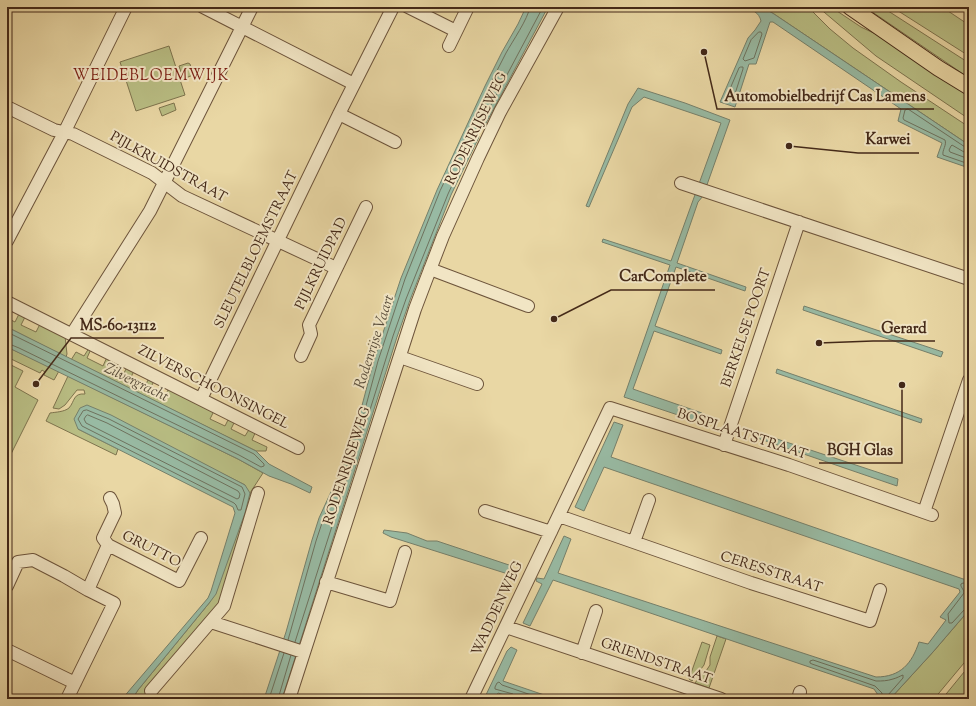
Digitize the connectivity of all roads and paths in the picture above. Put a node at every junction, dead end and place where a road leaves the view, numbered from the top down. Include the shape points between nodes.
1 (126, 7) edge
2 (203, 7) edge
3 (252, 7) edge
4 (392, 7) edge
5 (408, 7) edge
6 (468, 7) edge
7 (558, 7) edge
8 (850, 7) edge
9 (242, 27) junction
10 (456, 31) junction
11 (449, 46) dead end
12 (354, 84) junction
13 (969, 87) edge
14 (7, 107) edge
15 (339, 114) junction
16 (64, 133) junction
17 (395, 142) dead end
18 (165, 183) junction
19 (681, 183) dead end
20 (366, 207) dead end
21 (799, 222) junction
22 (7, 241) edge
23 (277, 241) junction
24 (336, 268) junction
25 (430, 269) junction
26 (969, 279) edge
27 (7, 302) edge
28 (528, 306) dead end
29 (72, 334) junction
30 (301, 356) dead end
31 (400, 357) junction
32 (969, 380) edge
33 (477, 384) dead end
34 (201, 399) junction
35 (610, 408) joint
36 (724, 445) junction
37 (298, 448) dead end
38 (258, 493) dead end
39 (110, 498) dead end
40 (649, 500) dead end
41 (485, 510) dead end
42 (559, 516) junction
43 (551, 532) junction
44 (201, 538) dead end
45 (634, 542) junction
46 (108, 545) junction
47 (405, 552) dead end
48 (326, 582) junction
49 (7, 586) edge
50 (88, 590) junction
51 (880, 590) dead end
52 (596, 611) dead end
53 (211, 622) junction
54 (506, 627) junction
55 (7, 650) edge
56 (301, 652) junction
57 (582, 653) junction
58 (74, 683) junction
59 (151, 691) dead end
60 (68, 699) edge
61 (289, 699) edge
62 (471, 699) edge
63 (721, 699) edge

1 - 16 street
2 - 9 street
3 - 9 street
4 - 12 street, SLEUTELBLOEMSTRAAT
5 - 10 street
6 - 10 street
7 - 25 street, RODENRIJSEWEG via 481,152
8 - 13 main road
9 - 12 street
9 - 18 street
10 - 11 street
12 - 15 street, SLEUTELBLOEMSTRAAT
14 - 16 street, PIJLKRUIDSTRAAT
15 - 17 street
15 - 23 street, SLEUTELBLOEMSTRAAT
16 - 18 street, PIJLKRUIDSTRAAT via 73,134 152,173
16 - 22 street
18 - 23 street, PIJLKRUIDSTRAAT via 182,196
18 - 29 street
19 - 21 street
20 - 24 street, PIJLKRUIDPAD
21 - 26 street
21 - 36 street, BERKELSE POORT
23 - 24 street, PIJLKRUIDSTRAAT
23 - 34 street, SLEUTELBLOEMSTRAAT
24 - 30 street, PIJLKRUIDPAD via 309,325 311,334
25 - 28 street
25 - 31 street, RODENRIJSEWEG
27 - 29 street, ZILVERSCHOONSINGEL
29 - 34 street, ZILVERSCHOONSINGEL
31 - 33 street
31 - 48 street, RODENRIJSEWEG
32 - 36 street, BOSPLAATSTRAAT via 928,513
34 - 37 street, ZILVERSCHOONSINGEL
35 - 36 street, BOSPLAATSTRAAT
35 - 42 street, WADDENWEG
38 - 53 street via 224,606
39 - 46 street, GRUTTO via 115,513 103,538
40 - 45 street
41 - 43 street
42 - 43 street, WADDENWEG
42 - 45 street, CERESSTRAAT
43 - 54 street, WADDENWEG
44 - 46 street, GRUTTO via 179,581
45 - 51 street, CERESSTRAAT via 870,621
46 - 50 street, GRUTTO
47 - 48 street via 390,601
48 - 56 street, RODENRIJSEWEG
49 - 50 street via 18,562 33,560
50 - 58 street via 114,602
52 - 57 street, GRIENDSTRAAT
53 - 56 street
53 - 59 street
54 - 57 street, GRIENDSTRAAT
54 - 62 street, WADDENWEG
55 - 58 street
56 - 61 street, RODENRIJSEWEG
57 - 63 street, GRIENDSTRAAT
58 - 60 street

